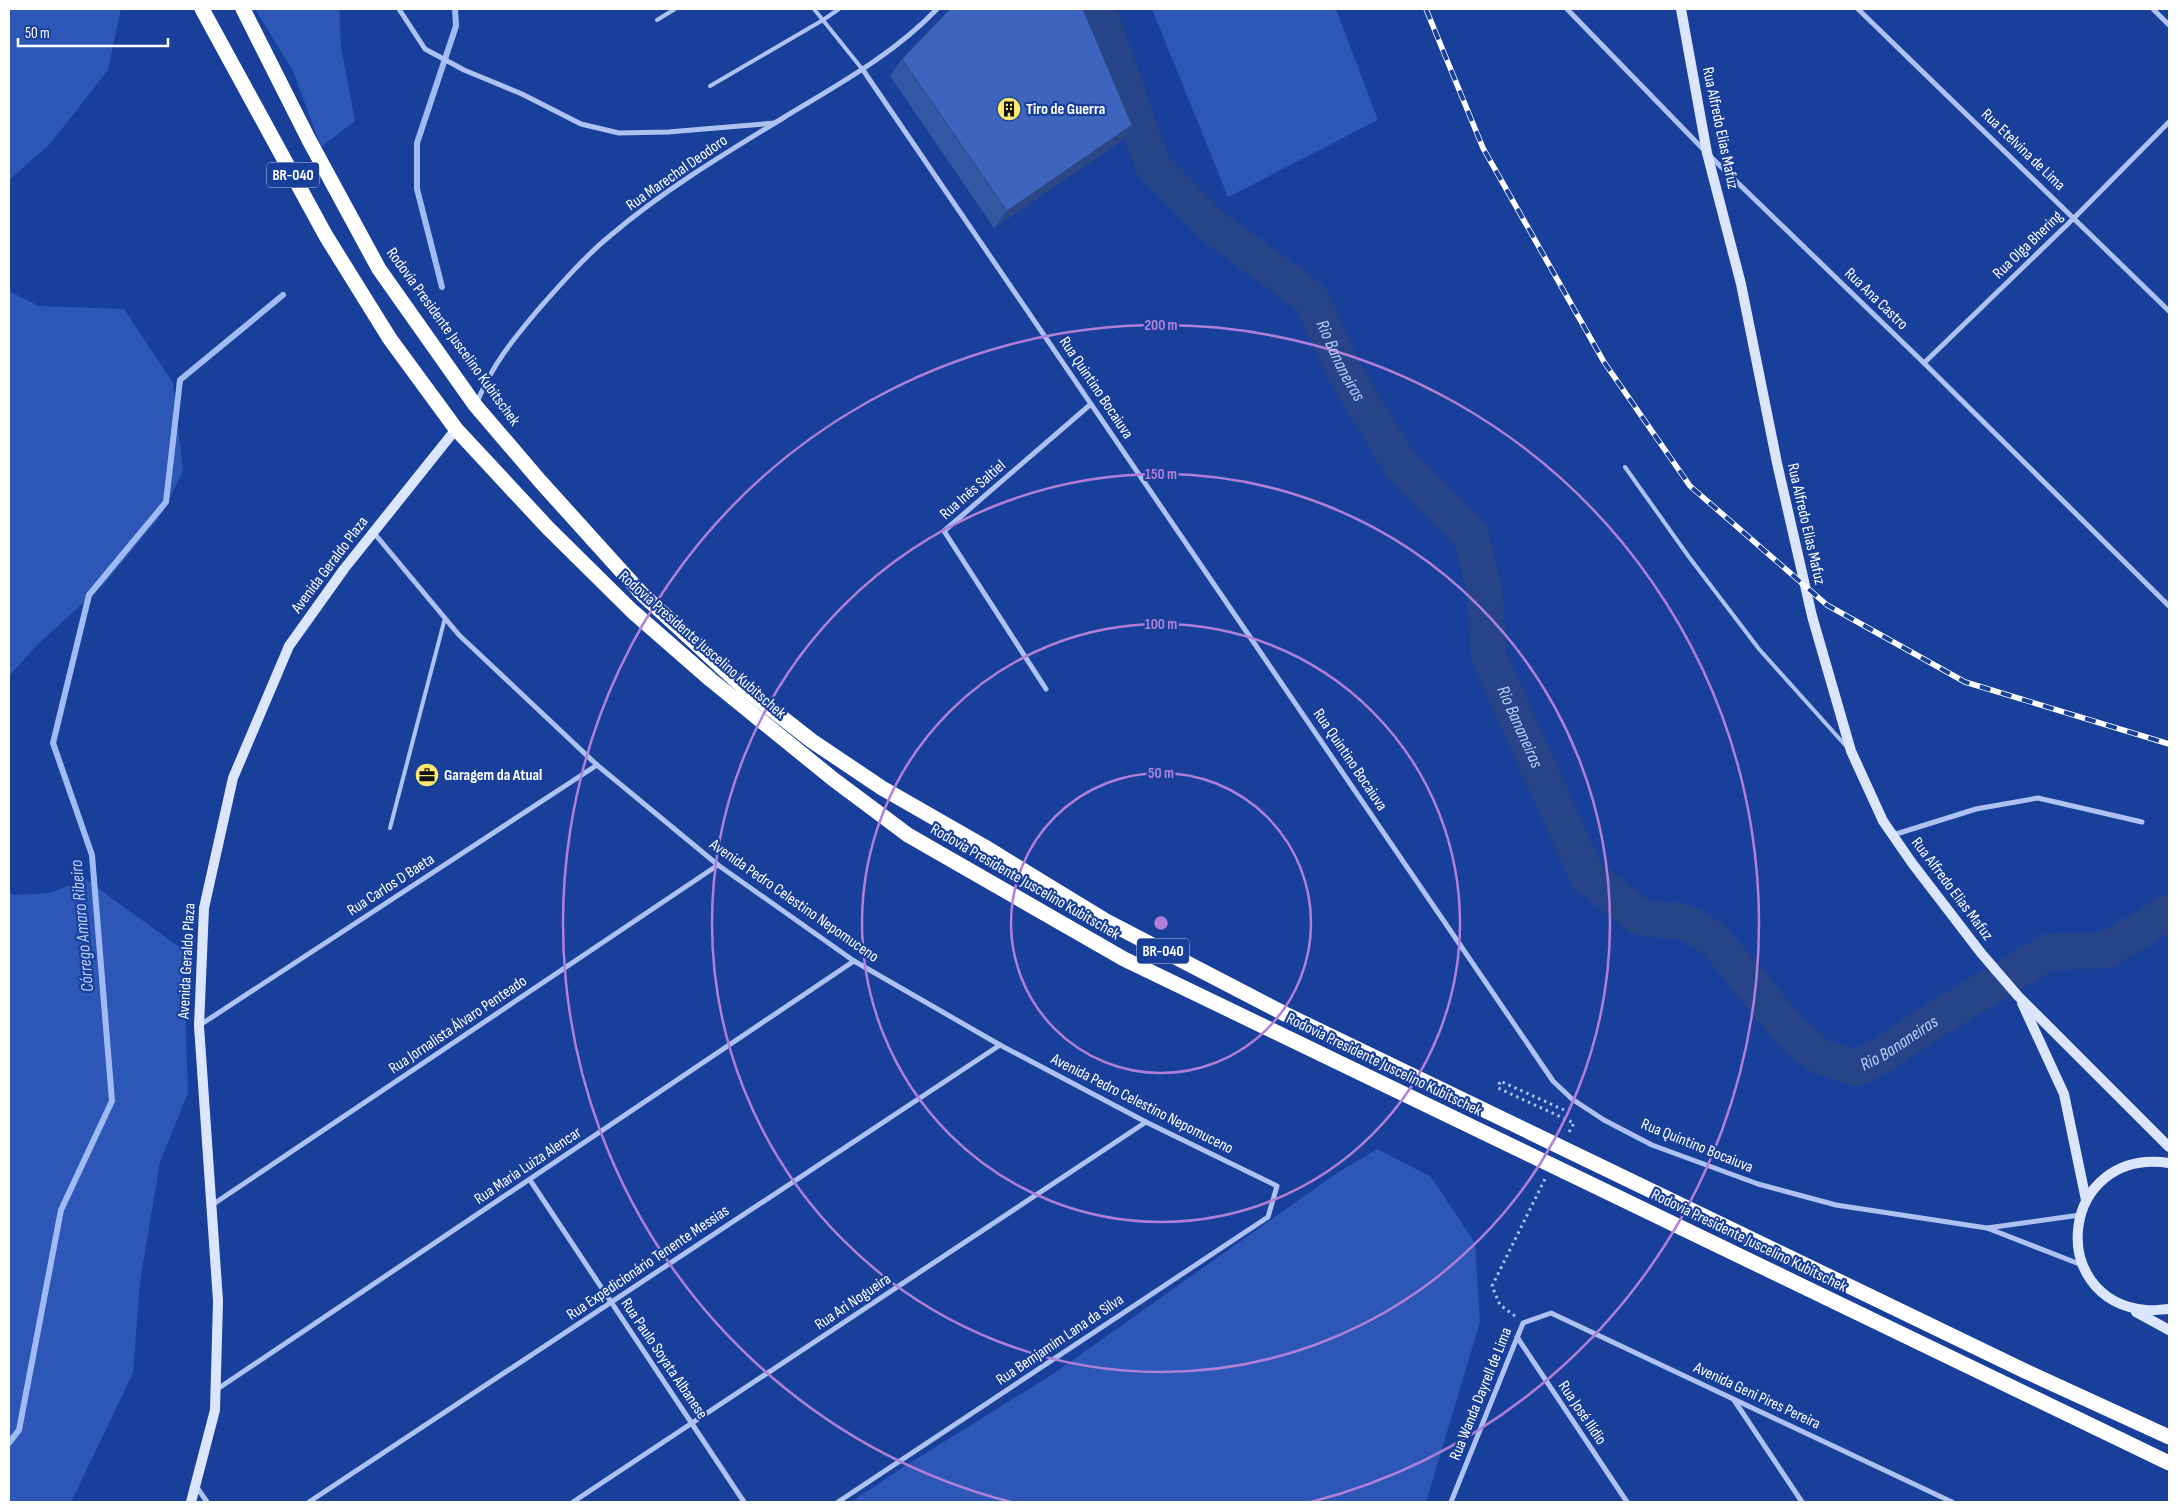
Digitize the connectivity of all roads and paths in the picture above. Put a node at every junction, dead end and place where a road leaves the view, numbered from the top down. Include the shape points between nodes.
1 (202, 9) edge
2 (243, 9) edge
3 (398, 9) edge
4 (675, 9) edge
5 (814, 9) edge
6 (839, 9) edge
7 (937, 9) edge
8 (1567, 9) edge
9 (1682, 9) edge
10 (1858, 9) edge
11 (2153, 9) edge
12 (657, 20) dead end
13 (823, 20) junction
14 (2169, 25) edge
15 (863, 70) junction
16 (710, 86) dead end
17 (776, 122) junction
18 (2169, 122) edge
19 (1707, 153) junction
20 (2075, 217) junction
21 (2169, 311) edge
22 (1924, 363) junction
23 (1091, 404) junction
24 (476, 405) junction
25 (456, 429) junction
26 (1625, 467) dead end
27 (373, 532) junction
28 (2169, 606) edge
29 (445, 618) junction
30 (1046, 689) dead end
31 (1850, 751) junction
32 (598, 765) junction
33 (2142, 822) dead end
34 (390, 828) dead end
35 (1892, 835) junction
36 (718, 865) junction
37 (854, 961) junction
38 (2018, 995) junction
39 (199, 1026) junction
40 (1000, 1045) junction
41 (1146, 1122) junction
42 (2169, 1147) edge
43 (2169, 1163) edge
44 (530, 1180) junction
45 (1277, 1186) joint
46 (2086, 1200) junction
47 (211, 1205) junction
48 (2080, 1215) junction
49 (1987, 1228) junction
50 (1506, 1256) dead end
51 (2082, 1265) junction
52 (611, 1302) junction
53 (2125, 1306) junction
54 (2169, 1309) edge
55 (1551, 1313) joint
56 (1523, 1323) junction
57 (2169, 1330) edge
58 (1517, 1337) junction
59 (215, 1391) junction
60 (1734, 1399) junction
61 (692, 1424) junction
62 (2169, 1437) edge
63 (2169, 1464) edge
64 (195, 1485) junction
65 (1455, 1495) junction
66 (191, 1502) edge
67 (207, 1502) edge
68 (309, 1502) edge
69 (573, 1502) edge
70 (744, 1502) edge
71 (838, 1502) edge
72 (1451, 1502) edge
73 (1460, 1502) edge
74 (1626, 1502) edge
75 (1802, 1502) edge
76 (1952, 1502) edge

1 - 25 highway, Rodovia Presidente Juscelino Kubitschek / BR-040 via 326,236 390,339
2 - 24 highway, Rodovia Presidente Juscelino Kubitschek / BR-040 via 379,269
3 - 17 street via 424,49 581,124 620,133
4 - 12 lane
5 - 13 lane
6 - 13 lane
7 - 15 street, Rua Marechal Deodoro via 896,47
8 - 19 street, Rua Ana Castro
9 - 19 street, Rua Alfredo Elias Mafuz
10 - 20 street, Rua Etelvina de Lima
11 - 14 street
13 - 15 lane
13 - 16 lane
15 - 17 street, Rua Marechal Deodoro
15 - 23 street, Rua Quintino Bocaiuva
17 - 24 street, Rua Marechal Deodoro via 698,170 610,235 504,350 488,375
18 - 20 street, Rua Olga Bhering
19 - 22 street, Rua Ana Castro
19 - 31 street, Rua Alfredo Elias Mafuz via 1741,284 1812,616
20 - 21 street, Rua Etelvina de Lima
20 - 22 street, Rua Olga Bhering
22 - 28 street, Rua Ana Castro
23 - 30 street, Rua Inês Saltiel via 944,531
23 - 49 street, Rua Quintino Bocaiuva via 1554,1081 1568,1096 1604,1120 1652,1145 1758,1184 1836,1205
24 - 62 highway, Rodovia Presidente Juscelino Kubitschek / BR-040 via 642,594 743,686 812,741 882,788 1106,921 1285,1014 2025,1371
25 - 27 street, Avenida Geraldo Plaza
25 - 63 highway, Rodovia Presidente Juscelino Kubitschek / BR-040 via 548,528 632,611 711,680 908,835 1124,959
26 - 31 lane via 1759,649
27 - 29 street, Avenida Pedro Celestino Nepomuceno
27 - 39 street, Avenida Geraldo Plaza via 289,646 233,778 204,908
29 - 32 street, Avenida Pedro Celestino Nepomuceno via 459,635
29 - 34 lane
31 - 35 street, Rua Alfredo Elias Mafuz
32 - 36 street, Avenida Pedro Celestino Nepomuceno
32 - 39 street, Rua Carlos D Baeta
33 - 35 street via 2038,798 1976,810
35 - 38 street, Rua Alfredo Elias Mafuz
36 - 37 street, Avenida Pedro Celestino Nepomuceno
36 - 47 street, Rua Jornalista Álvaro Penteado
37 - 40 street, Avenida Pedro Celestino Nepomuceno
37 - 44 street, Rua Maria Luiza Alencar
38 - 42 street, Rua Alfredo Elias Mafuz
38 - 46 street, Rua Alfredo Elias Mafuz via 2064,1094
39 - 47 street, Avenida Geraldo Plaza
40 - 41 street, Avenida Pedro Celestino Nepomuceno
40 - 52 street, Rua Expedicionário Tenente Messias
41 - 45 street, Avenida Pedro Celestino Nepomuceno
41 - 61 street, Rua Ari Nogueira
43 - 46 street via 2151,1161 2125,1166 2103,1179
44 - 52 street, Rua Paulo Soyata Albanese
44 - 59 street, Rua Maria Luiza Alencar
45 - 71 street, Rua Bemjamim Lana da Silva via 1268,1217
46 - 48 street
47 - 59 street, Avenida Geraldo Plaza via 218,1301
48 - 49 street, Rua Quintino Bocaiuva
48 - 51 street via 2077,1240
49 - 51 street, Rua Quintino Bocaiuva
50 - 56 path via 1492,1286 1500,1305
51 - 53 street via 2107,1296
52 - 61 street, Rua Paulo Soyata Albanese
52 - 68 street, Rua Expedicionário Tenente Messias
53 - 54 street via 2147,1311
53 - 57 street
55 - 56 street, Rua Wanda Dayrell de Lima
55 - 60 street, Avenida Geni Pires Pereira
56 - 58 street, Rua Wanda Dayrell de Lima
58 - 65 street, Rua Wanda Dayrell de Lima
58 - 74 street, Rua José Ilídio
59 - 64 street, Avenida Geraldo Plaza via 215,1410
60 - 75 street
60 - 76 street, Avenida Geni Pires Pereira
61 - 69 street, Rua Ari Nogueira
61 - 70 street, Rua Paulo Soyata Albanese
64 - 66 street, Avenida Geraldo Plaza
64 - 67 street
65 - 72 street, Rua Wanda Dayrell de Lima
65 - 73 street

